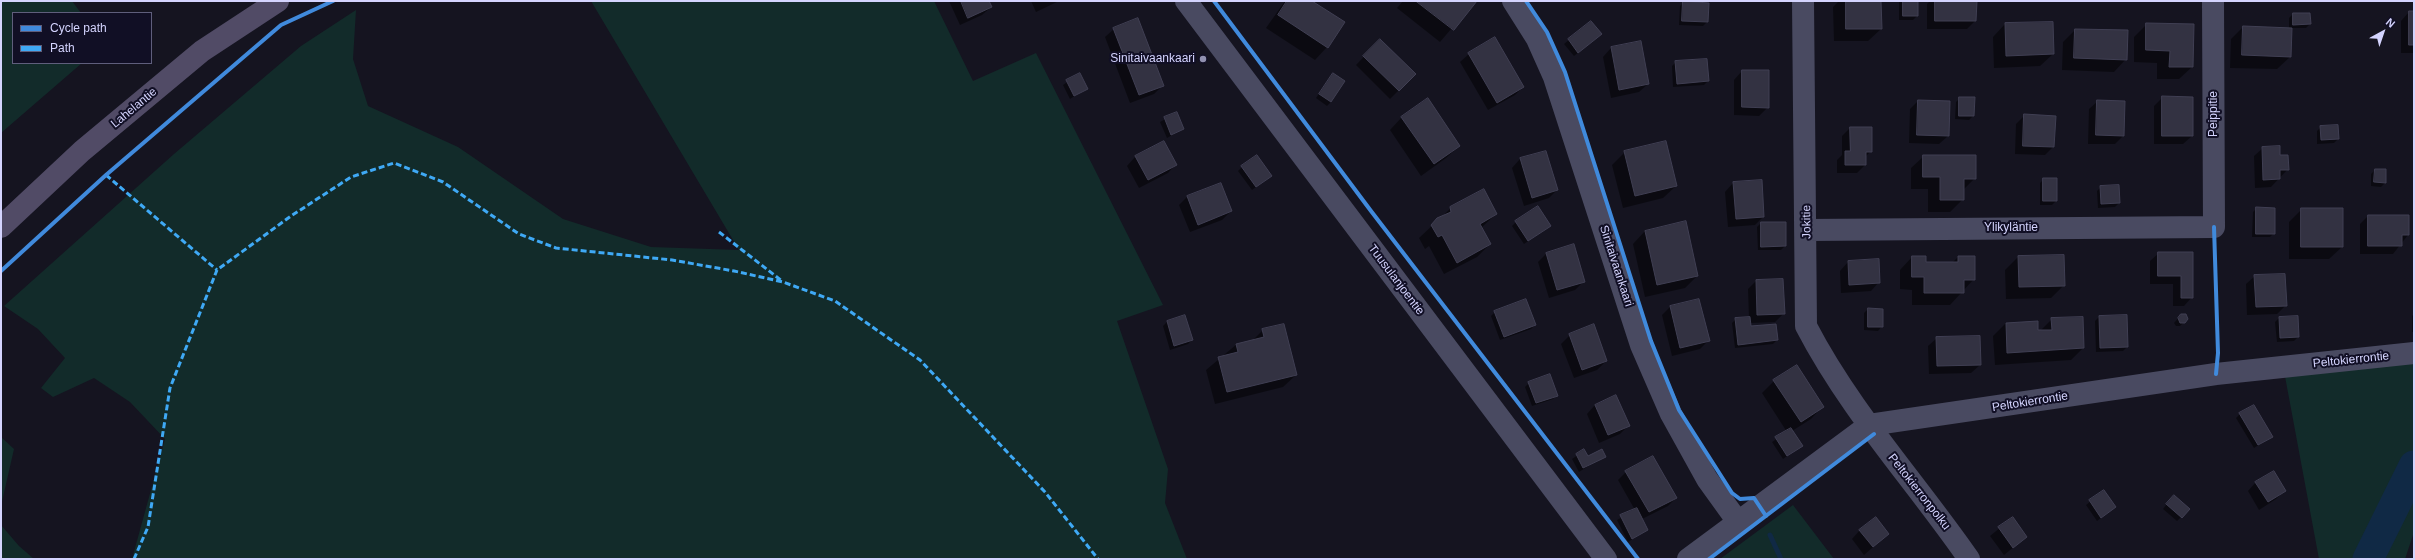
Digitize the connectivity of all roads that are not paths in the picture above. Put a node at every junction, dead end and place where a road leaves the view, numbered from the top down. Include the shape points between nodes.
1 (278, 1) edge
2 (1186, 1) edge
3 (1513, 1) edge
4 (1803, 1) edge
5 (2213, 1) edge
6 (2214, 226) joint
7 (1, 227) edge
8 (1807, 230) junction
9 (2414, 353) edge
10 (1869, 425) junction
11 (1738, 522) junction
12 (1606, 559) edge
13 (1688, 559) edge
14 (1969, 559) edge

1 - 7 main road, Lahelantie via 202,51 82,151
2 - 12 street, Tuusulanjoentie
3 - 11 street, Sinitaivaankaari via 1537,38 1554,77 1641,345 1668,407 1707,479
4 - 8 street, Jokitie
5 - 6 street, Peippitie
6 - 8 street, Ylikyläntie
8 - 10 street, Jokitie via 1806,326
9 - 10 street, Peltokierrontie via 2216,374
10 - 11 street, Peltokierrontie
10 - 14 street, Peltokierronpolku
11 - 13 street, Peltokierrontie

